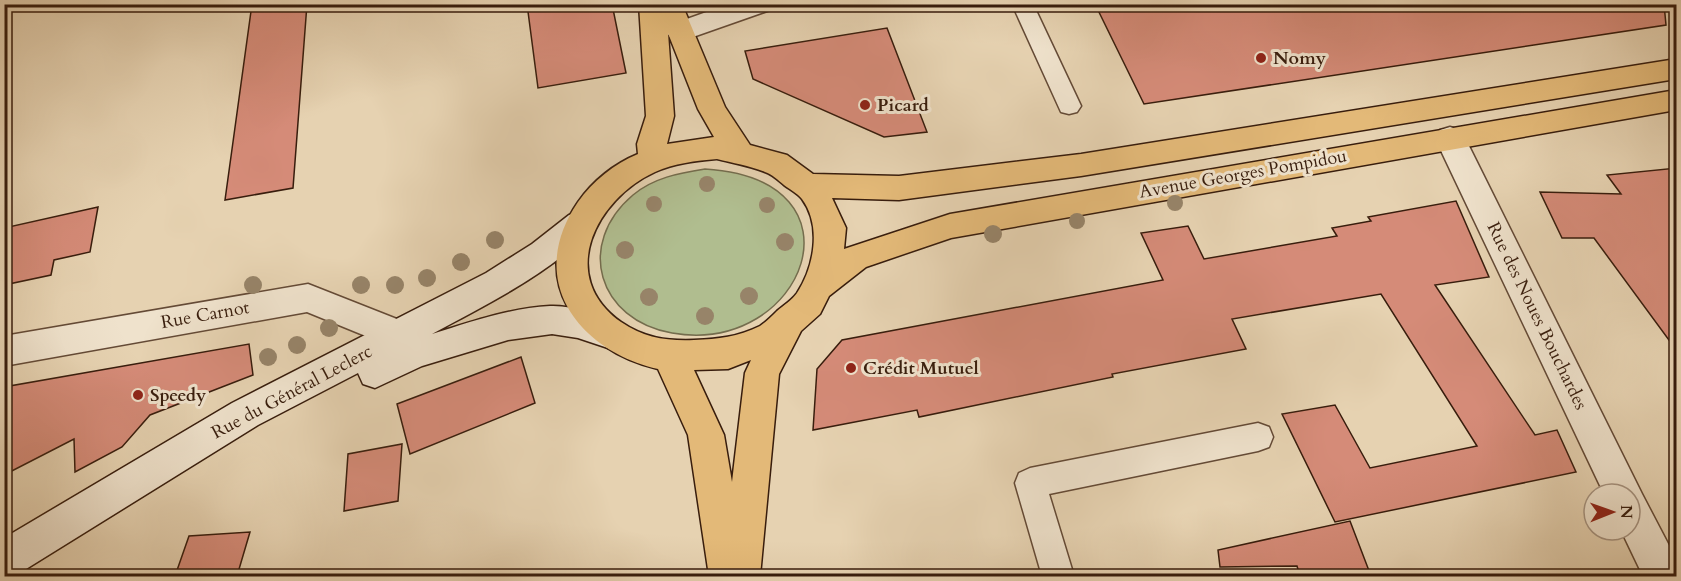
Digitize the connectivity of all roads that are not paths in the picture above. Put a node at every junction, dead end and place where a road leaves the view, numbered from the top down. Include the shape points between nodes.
1 (652, 4) edge
2 (669, 4) edge
3 (761, 4) edge
4 (1023, 4) edge
5 (679, 32) junction
6 (1677, 69) edge
7 (1677, 100) edge
8 (1069, 106) dead end
9 (1450, 138) junction
10 (738, 151) junction
11 (654, 159) junction
12 (808, 186) junction
13 (580, 224) junction
14 (822, 285) junction
15 (787, 326) junction
16 (611, 334) junction
17 (400, 335) junction
18 (4, 351) edge
19 (670, 356) junction
20 (1257, 437) dead end
21 (1617, 482) edge
22 (1642, 532) edge
23 (4, 561) edge
24 (729, 576) edge
25 (740, 576) edge
26 (1058, 576) edge
27 (1664, 576) edge

1 - 11 main road via 660,117 652,144
2 - 5 main road
3 - 5 main road
4 - 8 lane
5 - 10 main road via 712,109
6 - 12 main road, Avenue Georges Pompidou via 1089,164 899,188
7 - 9 main road, Avenue Georges Pompidou
9 - 14 main road, Avenue Georges Pompidou via 950,226 855,258
9 - 21 main road, Rue des Noues Bouchardes
10 - 11 main road via 696,149
10 - 12 main road via 777,163
11 - 13 main road via 616,180
12 - 14 main road via 825,211 832,240
13 - 16 main road via 571,267 575,285 588,312
13 - 17 main road, Rue du Général Leclerc via 498,283
14 - 15 main road
15 - 19 main road via 768,339 721,355
15 - 25 main road via 762,373
16 - 19 main road via 628,344
16 - 23 main road, Rue du Général Leclerc via 552,320 508,326 413,354
17 - 18 main road, Rue Carnot via 308,298
17 - 23 main road, Rue du Général Leclerc via 244,414
19 - 24 main road via 706,435
20 - 26 lane via 1030,483
22 - 27 main road

